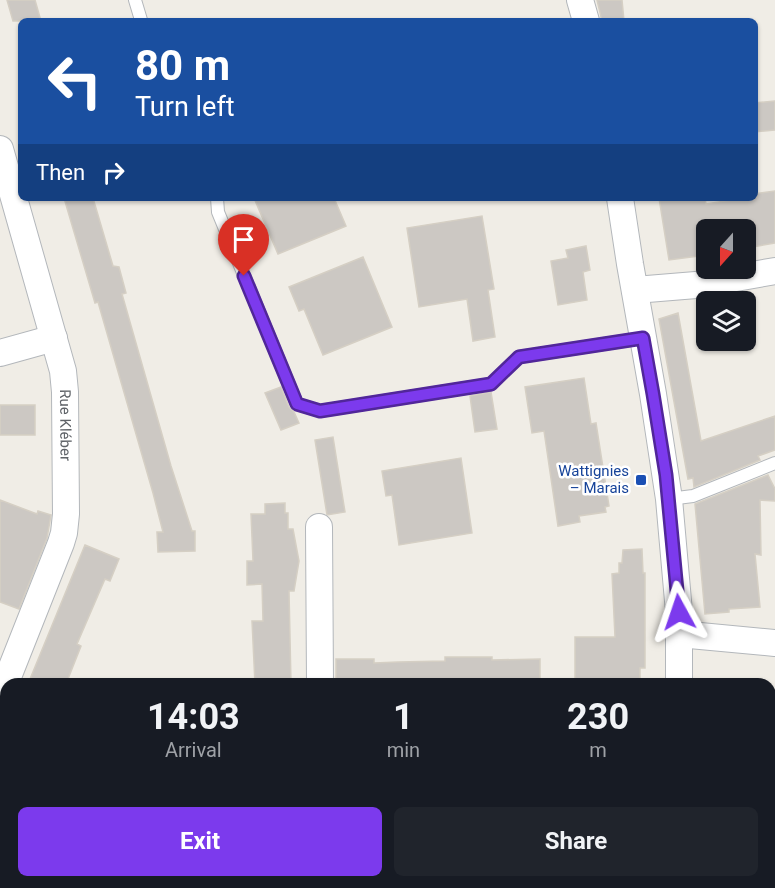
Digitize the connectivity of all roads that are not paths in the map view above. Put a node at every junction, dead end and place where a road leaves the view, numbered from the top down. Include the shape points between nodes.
1 (135, 0) edge
2 (580, 0) edge
3 (140, 18) edge
4 (585, 18) edge
5 (0, 150) edge
6 (217, 201) edge
7 (620, 201) edge
8 (775, 271) edge
9 (635, 290) junction
10 (54, 338) junction
11 (643, 338) junction
12 (0, 353) edge
13 (775, 463) edge
14 (669, 499) junction
15 (319, 527) dead end
16 (679, 634) junction
17 (775, 643) edge
18 (7, 678) edge
19 (320, 678) edge
20 (679, 678) edge

1 - 3 lane
2 - 4 street
5 - 10 street, Rue Kléber
6 - 11 lane via 218,212 297,404 320,411 491,384 519,357
7 - 9 street
8 - 9 street via 696,285
9 - 11 street
10 - 12 street
10 - 18 street, Rue Kléber via 65,392 64,533
11 - 14 street
13 - 14 lane via 693,496
14 - 16 street
15 - 19 street
16 - 17 street
16 - 20 street

